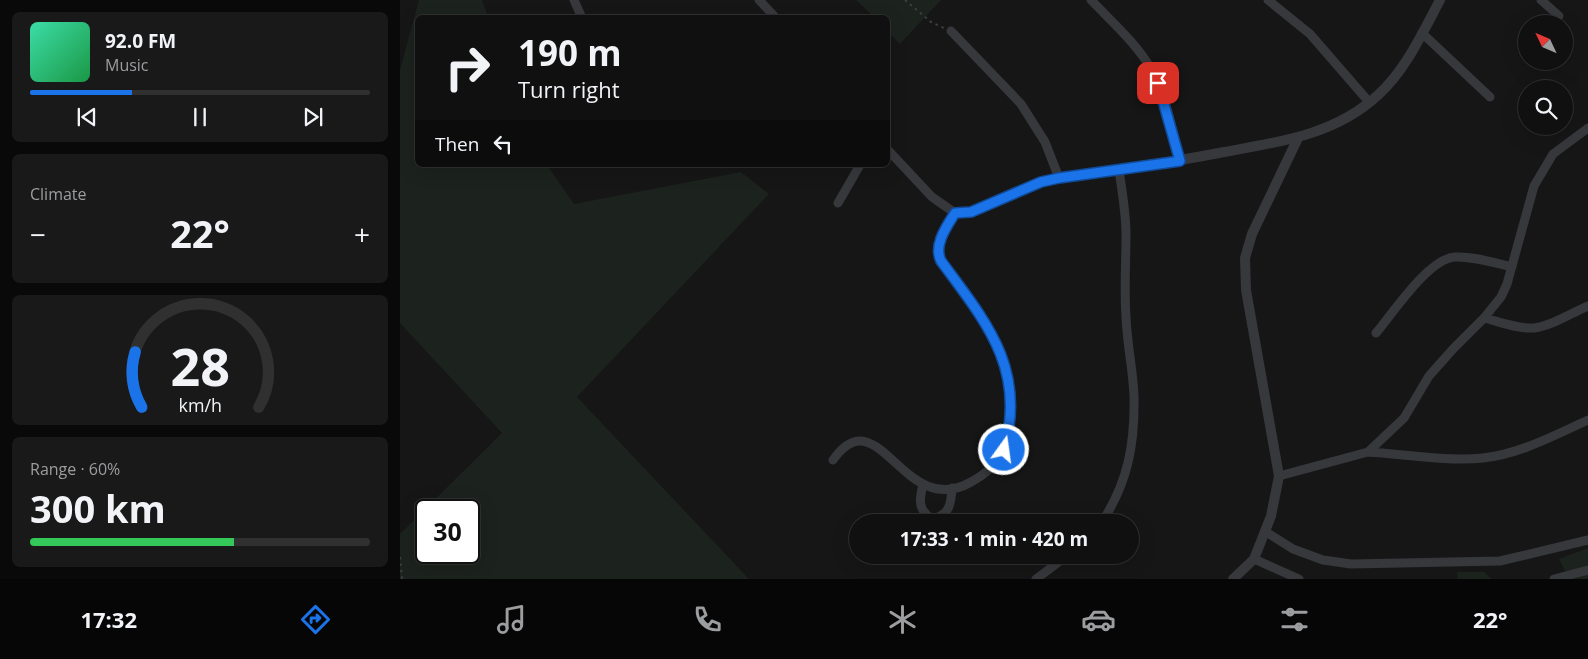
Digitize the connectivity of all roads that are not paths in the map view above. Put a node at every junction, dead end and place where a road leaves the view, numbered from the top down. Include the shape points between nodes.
1 (574, 0) edge
2 (759, 0) edge
3 (1091, 0) edge
4 (1268, 0) edge
5 (1440, 0) edge
6 (1541, 0) edge
7 (581, 15) edge
8 (773, 15) edge
9 (1558, 15) edge
10 (951, 31) road end
11 (1422, 33) junction
12 (1490, 97) dead end
13 (1369, 102) junction
14 (1588, 128) edge
15 (1298, 138) junction
16 (890, 152) edge
17 (1180, 161) junction
18 (859, 167) edge
19 (1119, 170) junction
20 (1059, 178) junction
21 (838, 203) dead end
22 (955, 213) junction
23 (1512, 267) junction
24 (1588, 306) edge
25 (1484, 318) junction
26 (1376, 333) dead end
27 (1588, 420) edge
28 (1368, 452) junction
29 (833, 460) dead end
30 (1279, 476) junction
31 (923, 485) junction
32 (952, 488) junction
33 (1107, 514) edge
34 (1266, 532) junction
35 (1588, 540) edge
36 (1254, 559) junction
37 (1056, 564) edge
38 (1588, 570) edge
39 (1036, 579) edge
40 (1234, 579) edge
41 (1299, 579) edge
42 (1554, 579) edge

1 - 7 street
2 - 8 street
3 - 17 street via 1134,45 1152,70
4 - 13 street via 1310,34
5 - 11 street
6 - 9 street
10 - 20 street via 1021,104 1045,142
11 - 12 street
11 - 13 street via 1392,80
13 - 15 street via 1319,132
14 - 23 street via 1553,154 1534,186
15 - 17 street
15 - 30 street via 1252,234 1244,272
16 - 22 street via 940,204
17 - 19 street
18 - 21 street
19 - 20 street
19 - 33 street via 1126,232 1126,316 1134,396 1128,470
20 - 22 street via 1041,182 971,212
22 - 32 street via 940,244 939,257 996,341 1012,405 1007,438 998,458 978,478
23 - 25 street via 1501,297
23 - 26 street via 1466,257 1444,259 1426,273
24 - 25 street via 1534,328
25 - 28 street via 1434,370 1404,418
27 - 28 street via 1525,448 1483,458
28 - 30 street
29 - 31 street via 852,442 866,441 879,447
30 - 34 street
31 - 32 street
31 - 32 street via 920,507 932,519 949,509
34 - 35 street via 1293,549 1323,560 1351,564 1500,562
34 - 36 street
36 - 40 street
36 - 41 street
37 - 39 street
38 - 42 street

